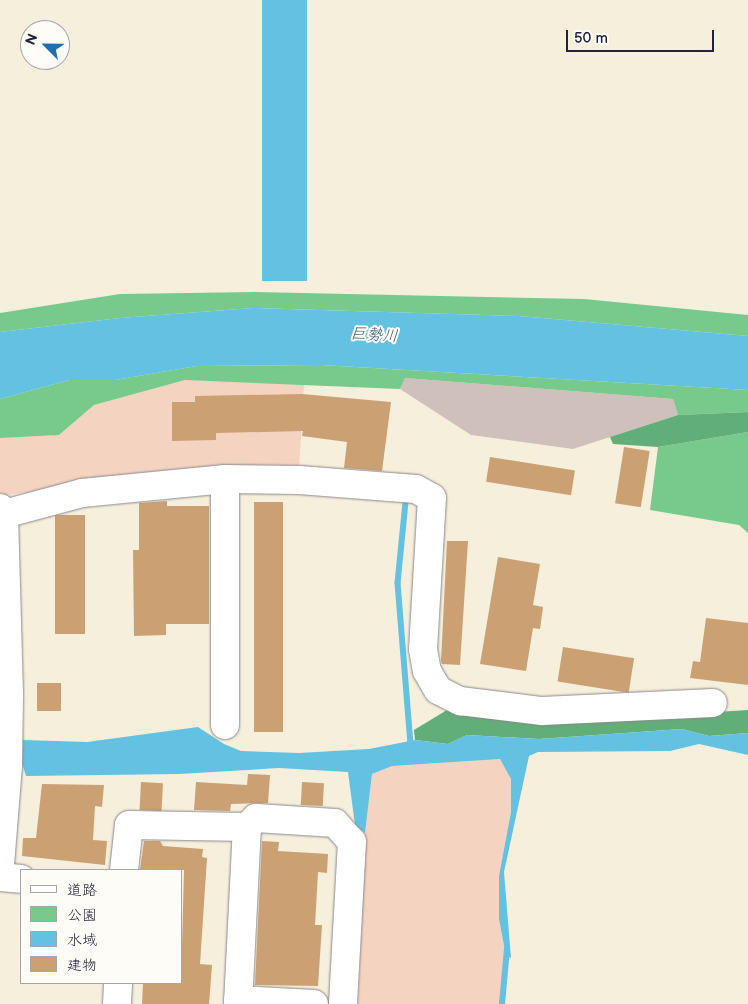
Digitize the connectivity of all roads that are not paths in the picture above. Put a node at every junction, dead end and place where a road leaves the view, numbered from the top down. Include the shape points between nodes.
1 (225, 479) junction
2 (2, 511) edge
3 (713, 703) dead end
4 (225, 725) dead end
5 (247, 827) junction
6 (1, 849) edge
7 (124, 869) edge
8 (0, 878) edge
9 (20, 879) edge
10 (118, 984) edge
11 (238, 1002) edge
12 (117, 1004) edge
13 (314, 1004) edge
14 (343, 1004) edge

1 - 2 street via 82,493
1 - 3 street via 352,483 416,489 432,498 423,649 427,672 438,690 460,701 542,711
1 - 4 street
2 - 6 street via 9,738
5 - 7 street via 129,825
5 - 11 street
5 - 14 street via 256,818 335,823 352,842
8 - 9 street
10 - 12 street
11 - 13 street

